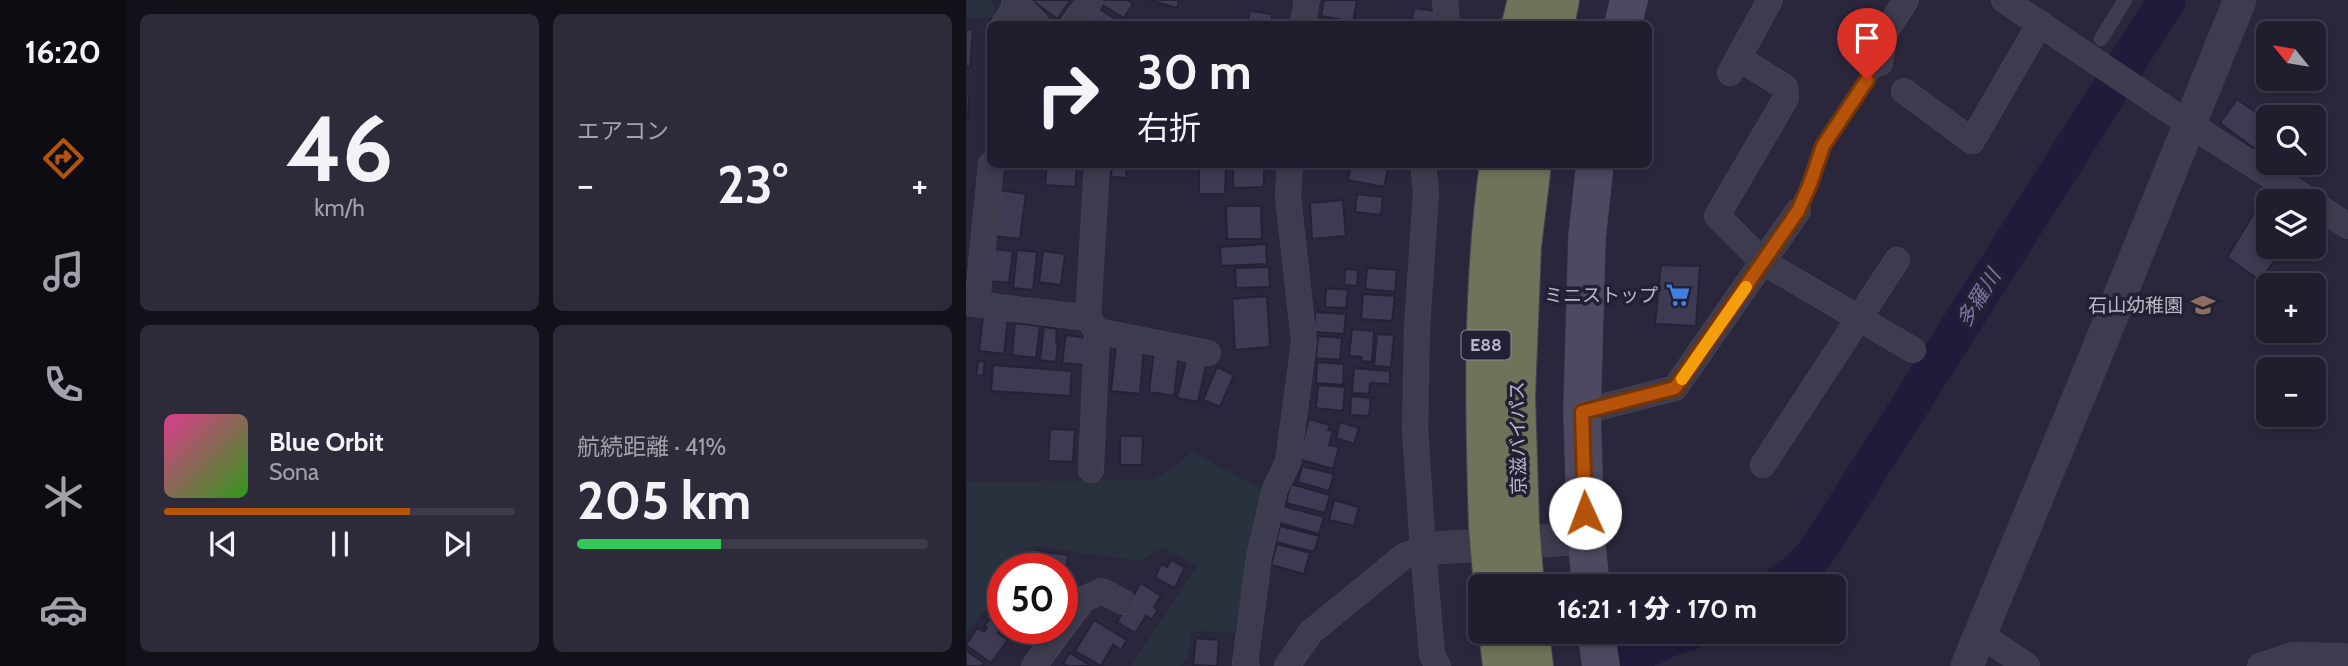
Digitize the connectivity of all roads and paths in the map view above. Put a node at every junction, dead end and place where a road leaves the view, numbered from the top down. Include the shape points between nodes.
1 (1307, 0) edge
2 (1446, 0) edge
3 (1527, 0) edge
4 (1560, 0) edge
5 (1629, 0) edge
6 (1770, 0) edge
7 (1906, 0) edge
8 (2004, 0) edge
9 (2125, 0) edge
10 (2240, 0) edge
11 (1017, 1) edge
12 (1090, 1) edge
13 (1006, 21) edge
14 (1034, 21) edge
15 (1075, 21) edge
16 (1304, 21) edge
17 (1447, 21) edge
18 (1522, 21) edge
19 (1556, 21) edge
20 (1624, 21) edge
21 (2040, 23) junction
22 (2101, 51) junction
23 (1880, 63) joint
24 (1904, 91) dead end
25 (2189, 124) junction
26 (990, 168) edge
27 (1097, 168) edge
28 (1290, 168) edge
29 (1423, 168) edge
30 (1499, 168) edge
31 (1532, 168) edge
32 (1595, 168) edge
33 (2292, 189) edge
34 (1798, 211) joint
35 (2326, 211) edge
36 (2348, 226) edge
37 (1897, 260) dead end
38 (1763, 262) junction
39 (972, 304) edge
40 (1858, 319) junction
41 (1093, 325) junction
42 (1913, 350) dead end
43 (1208, 353) dead end
44 (1582, 412) junction
45 (1763, 465) dead end
46 (1091, 470) dead end
47 (1504, 525) junction
48 (1586, 538) junction
49 (1423, 549) junction
50 (1495, 574) edge
51 (1521, 574) edge
52 (1590, 574) edge
53 (1123, 602) dead end
54 (1078, 607) edge
55 (1980, 634) junction
56 (1050, 644) edge
57 (1499, 644) edge
58 (1531, 644) edge
59 (2342, 657) edge
60 (1034, 666) edge
61 (1247, 666) edge
62 (1287, 666) edge
63 (1438, 666) edge
64 (1502, 666) edge
65 (1534, 666) edge
66 (1967, 666) edge
67 (2027, 666) edge
68 (2260, 666) edge

1 - 16 street
2 - 17 street
3 - 18 highway
4 - 19 highway
5 - 20 main road
6 - 38 street via 1734,65 1785,87 1786,98 1717,216
7 - 23 street via 1885,32
8 - 21 street
9 - 22 lane
10 - 25 street
11 - 13 street
11 - 14 street
12 - 15 street
21 - 22 street
21 - 24 street via 1972,141
22 - 25 street via 2136,88
23 - 34 lane via 1823,146
25 - 33 street
25 - 55 street
26 - 39 street
27 - 41 street
28 - 61 street via 1288,197 1304,342 1288,462 1275,489 1259,557
29 - 49 street via 1415,429
30 - 47 highway, 京滋バイパス / E88 via 1487,302 1485,434
31 - 47 highway, 京滋バイパス / E88
32 - 44 main road via 1587,237
34 - 38 street
35 - 36 street
37 - 40 street
38 - 40 street
38 - 44 street via 1675,388
39 - 41 street
40 - 42 street
40 - 45 street
41 - 43 street
41 - 46 street
44 - 48 main road
47 - 50 highway, 京滋バイパス / E88, bridge
47 - 51 highway, 京滋バイパス / E88, bridge
48 - 49 street
48 - 52 main road
49 - 62 street via 1404,556 1311,632
49 - 63 street via 1432,655
53 - 54 street via 1102,591
55 - 66 street
55 - 67 street
56 - 60 street
57 - 64 highway
58 - 65 highway
59 - 68 street via 2293,655

